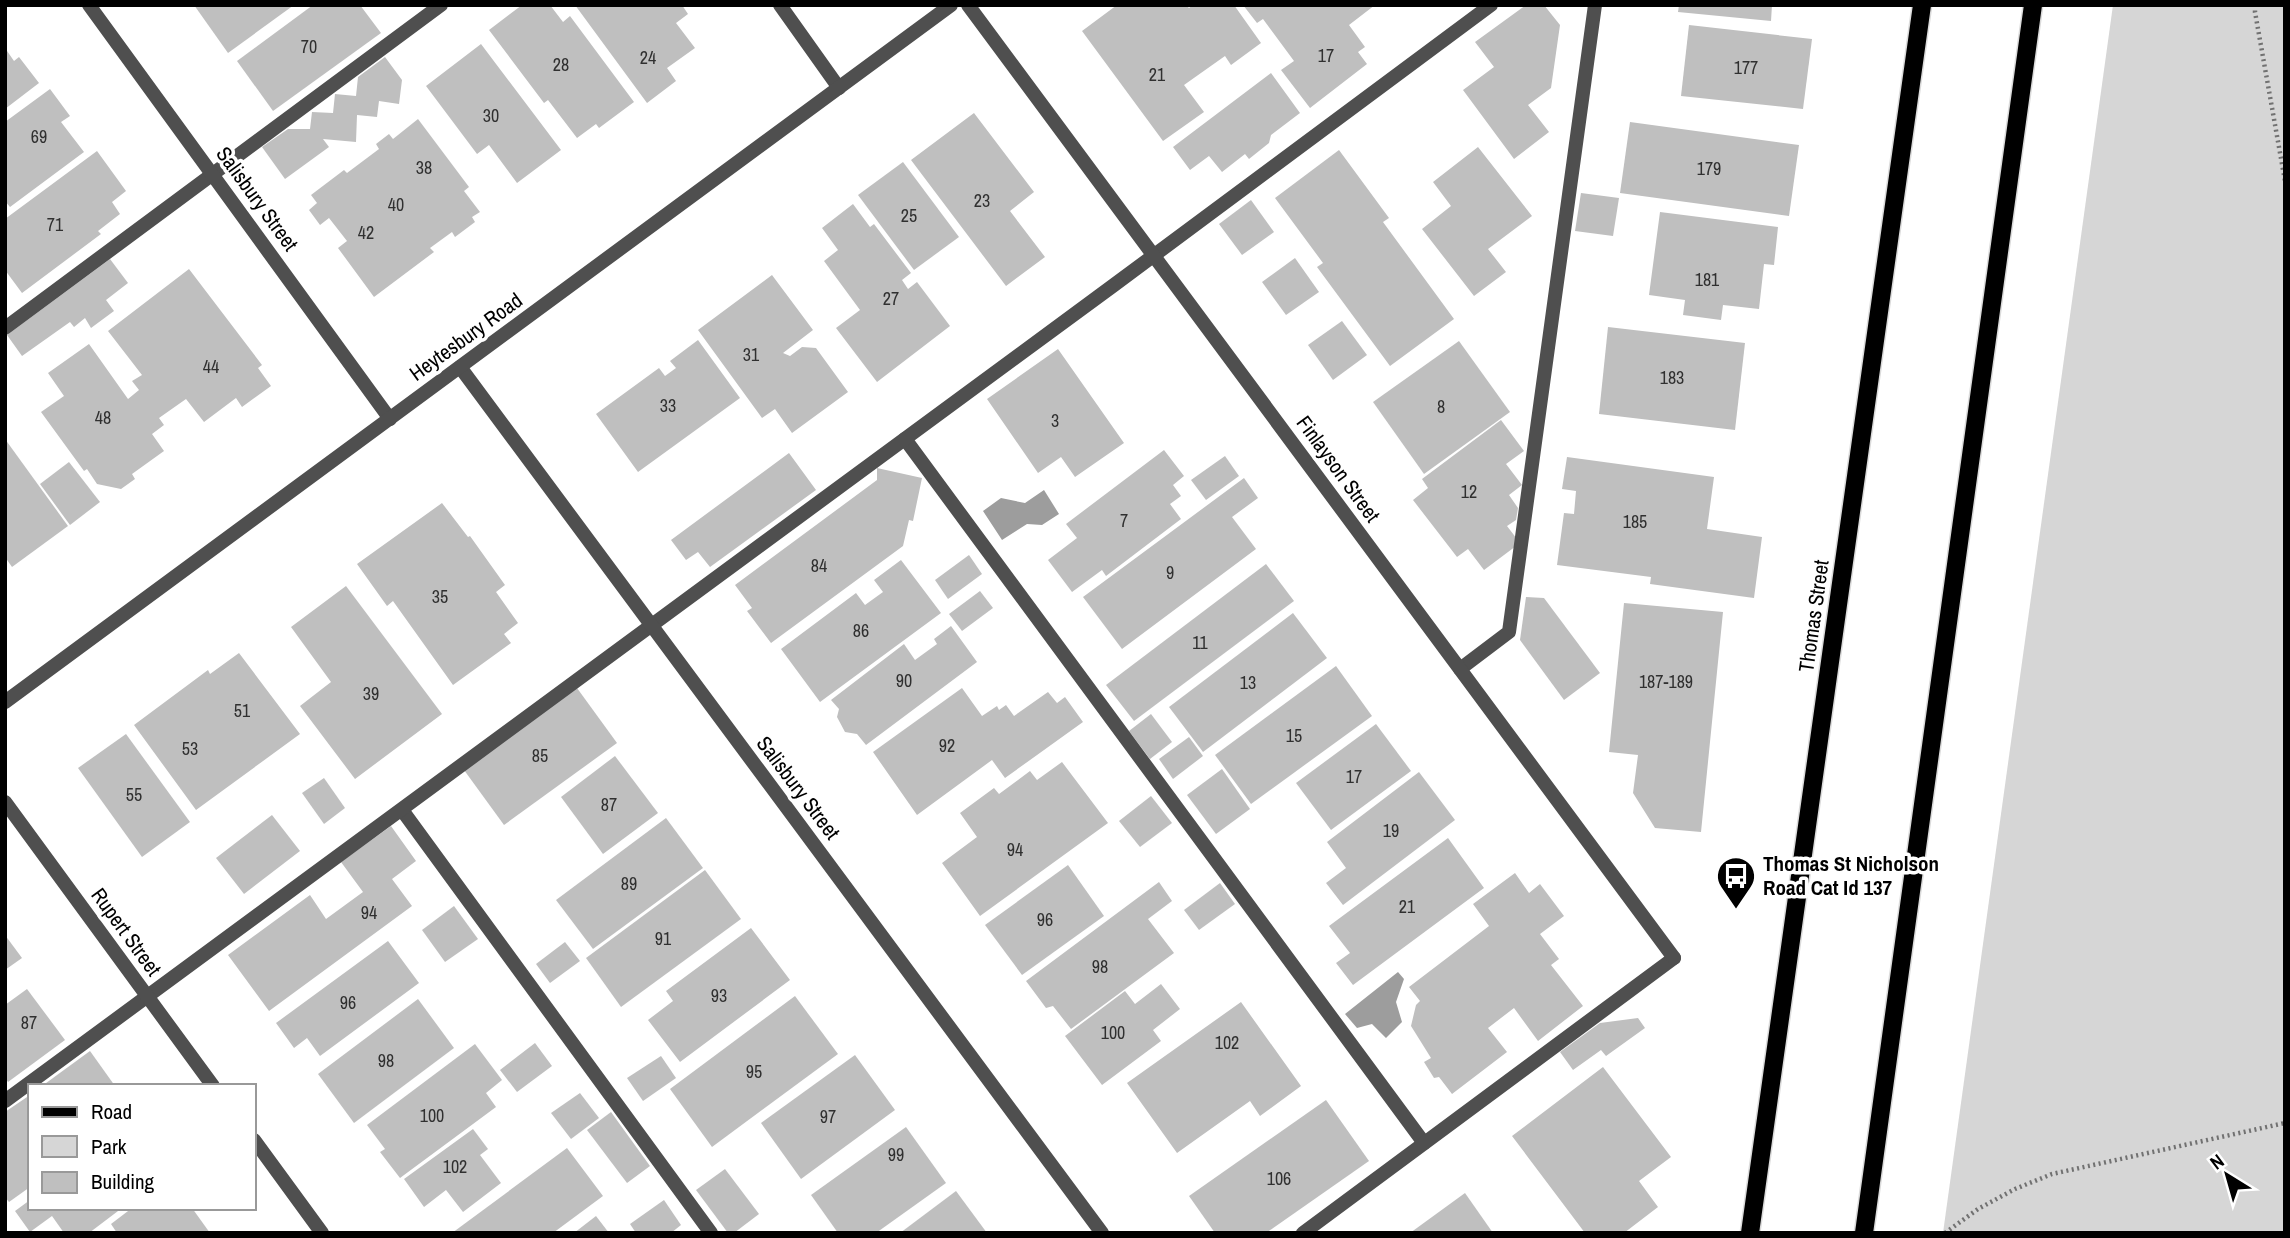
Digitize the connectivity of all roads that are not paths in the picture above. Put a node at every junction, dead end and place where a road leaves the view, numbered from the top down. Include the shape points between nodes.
1 (89, 5) edge
2 (441, 5) edge
3 (780, 5) edge
4 (951, 5) edge
5 (968, 5) edge
6 (1491, 5) edge
7 (1595, 5) edge
8 (1922, 5) edge
9 (2033, 5) edge
10 (839, 88) junction
11 (213, 174) junction
12 (1154, 255) junction
13 (5, 328) edge
14 (460, 367) junction
15 (390, 419) junction
16 (905, 439) junction
17 (651, 626) junction
18 (1460, 669) junction
19 (5, 702) edge
20 (5, 802) edge
21 (402, 810) junction
22 (148, 998) junction
23 (28, 1084) edge
24 (29, 1084) edge
25 (212, 1084) edge
26 (5, 1101) edge
27 (256, 1143) edge
28 (1424, 1143) junction
29 (322, 1233) edge
30 (711, 1233) edge
31 (1102, 1233) edge
32 (1303, 1233) edge
33 (1750, 1233) edge
34 (1864, 1233) edge

1 - 11 street, Salisbury Street
2 - 11 street
3 - 10 street
4 - 10 street, Heytesbury Road
5 - 12 street, Finlayson Street
6 - 12 street
7 - 18 street via 1509,632
8 - 33 main road, Thomas Street
9 - 34 main road
10 - 14 street, Heytesbury Road
11 - 13 street
11 - 15 street, Salisbury Street
12 - 16 street
12 - 18 street, Finlayson Street
14 - 15 street, Heytesbury Road
14 - 17 street, Salisbury Street
15 - 19 street, Heytesbury Road
16 - 17 street
16 - 28 street
17 - 21 street
17 - 31 street, Salisbury Street
18 - 28 street, Finlayson Street via 1674,958
20 - 22 street, Rupert Street
21 - 22 street
21 - 30 street
22 - 24 street
22 - 25 street, Rupert Street
23 - 26 street
27 - 29 street
28 - 32 street

